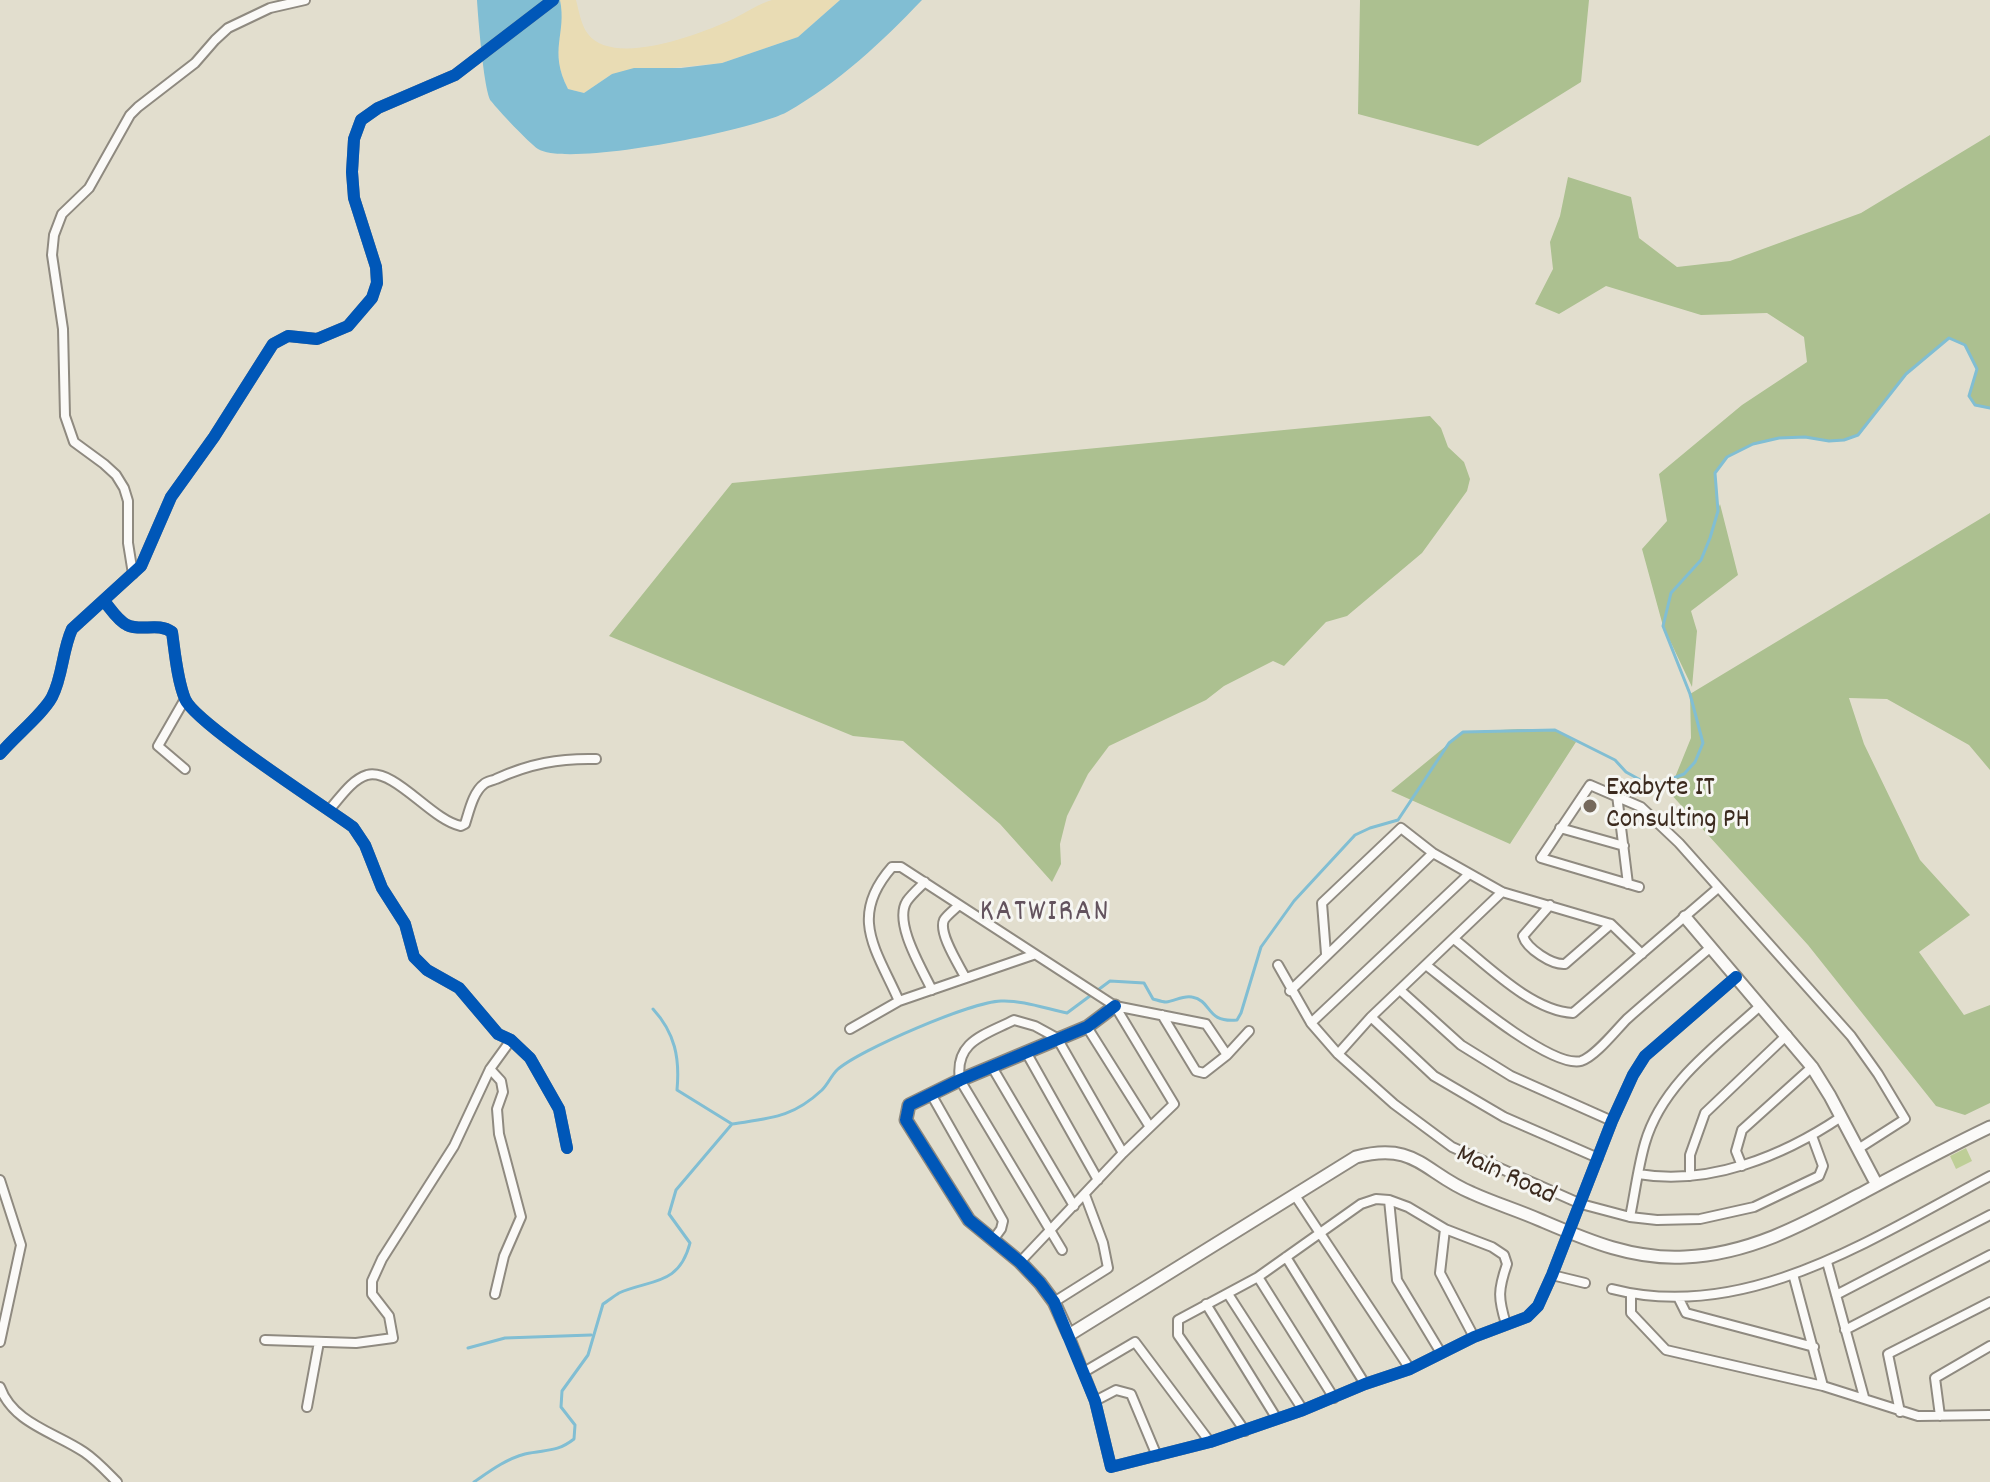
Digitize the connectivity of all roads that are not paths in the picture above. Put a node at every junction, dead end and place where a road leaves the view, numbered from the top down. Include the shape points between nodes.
1 (305, 0) edge
2 (553, 0) edge
3 (133, 574) junction
4 (104, 601) junction
5 (185, 699) junction
6 (0, 754) edge
7 (596, 759) dead end
8 (185, 769) dead end
9 (1617, 795) junction
10 (329, 810) junction
11 (1560, 828) junction
12 (1624, 846) junction
13 (1433, 853) junction
14 (1468, 875) junction
15 (925, 882) junction
16 (1628, 884) junction
17 (1639, 887) dead end
18 (1718, 888) junction
19 (1502, 892) junction
20 (959, 905) junction
21 (1550, 905) junction
22 (1685, 917) junction
23 (1611, 924) junction
24 (1454, 939) junction
25 (1711, 947) junction
26 (1326, 954) junction
27 (1642, 954) junction
28 (1033, 955) junction
29 (1278, 965) dead end
30 (1426, 965) junction
31 (965, 977) junction
32 (1736, 977) junction
33 (932, 990) junction
34 (1400, 990) junction
35 (1290, 991) junction
36 (899, 1001) junction
37 (1115, 1006) junction
38 (1760, 1006) junction
39 (1162, 1015) junction
40 (1371, 1017) junction
41 (1311, 1023) junction
42 (1087, 1027) junction
43 (850, 1029) dead end
44 (1249, 1031) dead end
45 (1787, 1035) junction
46 (1057, 1038) junction
47 (511, 1040) junction
48 (1026, 1052) junction
49 (1338, 1054) junction
50 (1227, 1055) junction
51 (992, 1067) junction
52 (1812, 1067) junction
53 (490, 1069) junction
54 (960, 1080) junction
55 (931, 1094) junction
56 (1841, 1117) junction
57 (1612, 1121) junction
58 (1150, 1127) junction
59 (1990, 1127) edge
60 (1812, 1136) junction
61 (567, 1148) dead end
62 (1858, 1149) junction
63 (1123, 1153) junction
64 (1598, 1158) junction
65 (1742, 1166) junction
66 (1638, 1174) junction
67 (1690, 1176) junction
68 (1990, 1176) edge
69 (0, 1180) edge
70 (1098, 1180) junction
71 (1877, 1185) junction
72 (1085, 1195) junction
73 (1296, 1197) junction
74 (1389, 1200) junction
75 (1581, 1204) junction
76 (1074, 1206) junction
77 (1990, 1215) edge
78 (1630, 1217) junction
79 (1445, 1229) junction
80 (1052, 1230) junction
81 (1321, 1231) junction
82 (1568, 1234) junction
83 (993, 1240) junction
84 (1062, 1250) dead end
85 (1286, 1257) junction
86 (1989, 1258) edge
87 (1020, 1262) junction
88 (1827, 1262) junction
89 (1793, 1274) junction
90 (1552, 1275) junction
91 (1258, 1277) junction
92 (1585, 1283) dead end
93 (1612, 1289) dead end
94 (495, 1294) dead end
95 (1228, 1294) junction
96 (1631, 1294) junction
97 (1836, 1295) junction
98 (1678, 1297) junction
99 (1054, 1302) junction
100 (1990, 1302) edge
101 (1206, 1304) junction
102 (1506, 1324) junction
103 (1845, 1330) junction
104 (1069, 1335) junction
105 (1474, 1337) junction
106 (265, 1340) dead end
107 (0, 1342) edge
108 (319, 1342) junction
109 (1990, 1346) edge
110 (1814, 1347) junction
111 (1441, 1353) junction
112 (1410, 1369) junction
113 (1084, 1372) junction
114 (1365, 1384) junction
115 (1823, 1386) junction
116 (0, 1387) edge
117 (1864, 1397) junction
118 (1334, 1398) junction
119 (1095, 1401) junction
120 (307, 1407) dead end
121 (1303, 1410) junction
122 (1900, 1412) junction
123 (1990, 1415) edge
124 (1940, 1416) junction
125 (1277, 1419) junction
126 (1245, 1431) junction
127 (1210, 1442) junction
128 (1157, 1456) junction
129 (117, 1482) edge

1 - 3 street via 270,8 228,28 195,63 138,107 89,188 62,214 54,235 65,416 74,442 104,464 124,488
2 - 3 street via 470,65 361,120 352,172 354,198 376,267 372,298 348,326 317,339 288,336 273,344 171,497
3 - 4 street
4 - 5 street via 131,627 160,626 172,632
4 - 6 street via 72,629 48,702
5 - 8 street via 158,746
5 - 10 street via 218,730
7 - 10 street via 549,761 484,784 461,826 378,776 353,783
9 - 11 street via 1590,785
9 - 12 street
9 - 18 street via 1641,807
10 - 47 street via 360,836 373,871 405,924 414,957 459,988 498,1034
11 - 12 street
11 - 16 street via 1541,858
12 - 16 street
13 - 14 street
13 - 26 street
13 - 26 street via 1401,828 1322,903
14 - 19 street
14 - 41 street
15 - 20 street
15 - 33 street via 906,902 902,915
15 - 36 street via 892,867 869,906 868,925
16 - 17 street
18 - 22 street
18 - 62 street via 1851,1036 1905,1119
19 - 21 street
19 - 24 street
20 - 28 street
20 - 31 street via 943,927
21 - 23 street
21 - 23 street via 1523,936 1525,943 1557,964 1565,964
22 - 25 street
22 - 27 street
23 - 27 street
24 - 27 street via 1525,995 1560,1012 1573,1013
24 - 30 street
25 - 30 street via 1578,1062 1524,1039
25 - 32 street
26 - 35 street
28 - 31 street
28 - 37 street
29 - 35 street
30 - 34 street
31 - 33 street
32 - 38 street
32 - 57 street via 1645,1056
33 - 36 street
34 - 40 street
34 - 57 street via 1461,1045 1511,1076
35 - 41 street
36 - 43 street
37 - 39 street
37 - 42 street
37 - 58 street via 1174,1104
38 - 45 street
38 - 66 street via 1668,1095 1655,1117
39 - 50 street via 1206,1024
39 - 50 street via 1196,1071 1204,1073
40 - 49 street
40 - 64 street via 1434,1076 1504,1117
41 - 49 street
42 - 46 street
42 - 58 street
44 - 50 street
45 - 52 street
45 - 67 street via 1705,1113 1690,1155
46 - 48 street
46 - 54 street via 1014,1020 972,1041 958,1064
46 - 63 street
47 - 53 street
47 - 61 street via 537,1068 556,1102
48 - 51 street
48 - 70 street
49 - 75 street via 1452,1147
51 - 54 street
51 - 76 street
52 - 56 street
52 - 65 street via 1742,1130 1736,1151
53 - 94 street via 501,1081 499,1134 521,1217
53 - 108 street via 454,1146 372,1281 372,1294 389,1316 393,1338
54 - 55 street
54 - 80 street
55 - 83 street via 1003,1221
55 - 83 street via 909,1105 906,1120 969,1220
56 - 60 street
56 - 62 street
57 - 64 street
58 - 63 street
59 - 71 street, Main Road
60 - 65 street
60 - 78 street via 1823,1166 1819,1176 1754,1207 1700,1219
62 - 71 street
63 - 70 street
64 - 75 street
65 - 67 street
66 - 67 street
66 - 78 street
68 - 88 street
69 - 107 street via 21,1245
70 - 72 street
71 - 82 street, Main Road via 1797,1228 1723,1253 1652,1257
72 - 76 street
72 - 99 street via 1108,1268
73 - 81 street
73 - 82 street, Main Road via 1356,1157 1385,1151 1419,1161 1470,1193
73 - 104 street, Main Road
74 - 79 street
74 - 81 street via 1361,1204
74 - 111 street via 1397,1280
75 - 78 street
75 - 82 street
76 - 80 street
77 - 97 street
79 - 102 street via 1504,1255 1499,1299
79 - 105 street via 1440,1273
80 - 84 street
80 - 87 street
81 - 85 street
81 - 112 street
82 - 90 street
83 - 87 street
85 - 91 street
85 - 114 street
86 - 103 street
87 - 99 street
88 - 89 street
88 - 97 street
89 - 98 street
89 - 110 street
90 - 92 street
90 - 102 street via 1538,1306 1527,1317
91 - 95 street
91 - 118 street
93 - 96 street
95 - 101 street
95 - 121 street
96 - 98 street
96 - 115 street via 1631,1313 1666,1350
97 - 103 street
98 - 110 street via 1686,1313
99 - 104 street
100 - 122 street via 1888,1354
101 - 125 street
101 - 126 street via 1178,1320 1178,1335
102 - 105 street
103 - 117 street
104 - 113 street
105 - 111 street
106 - 108 street
108 - 120 street
109 - 124 street via 1935,1378
110 - 115 street
111 - 112 street
112 - 114 street
113 - 119 street
113 - 127 street via 1135,1342
114 - 118 street
115 - 117 street
116 - 129 street via 18,1415 88,1454
117 - 122 street
118 - 121 street
119 - 128 street via 1116,1390 1131,1394
119 - 128 street via 1111,1467
121 - 125 street
122 - 124 street
123 - 124 street
125 - 126 street
126 - 127 street
127 - 128 street

